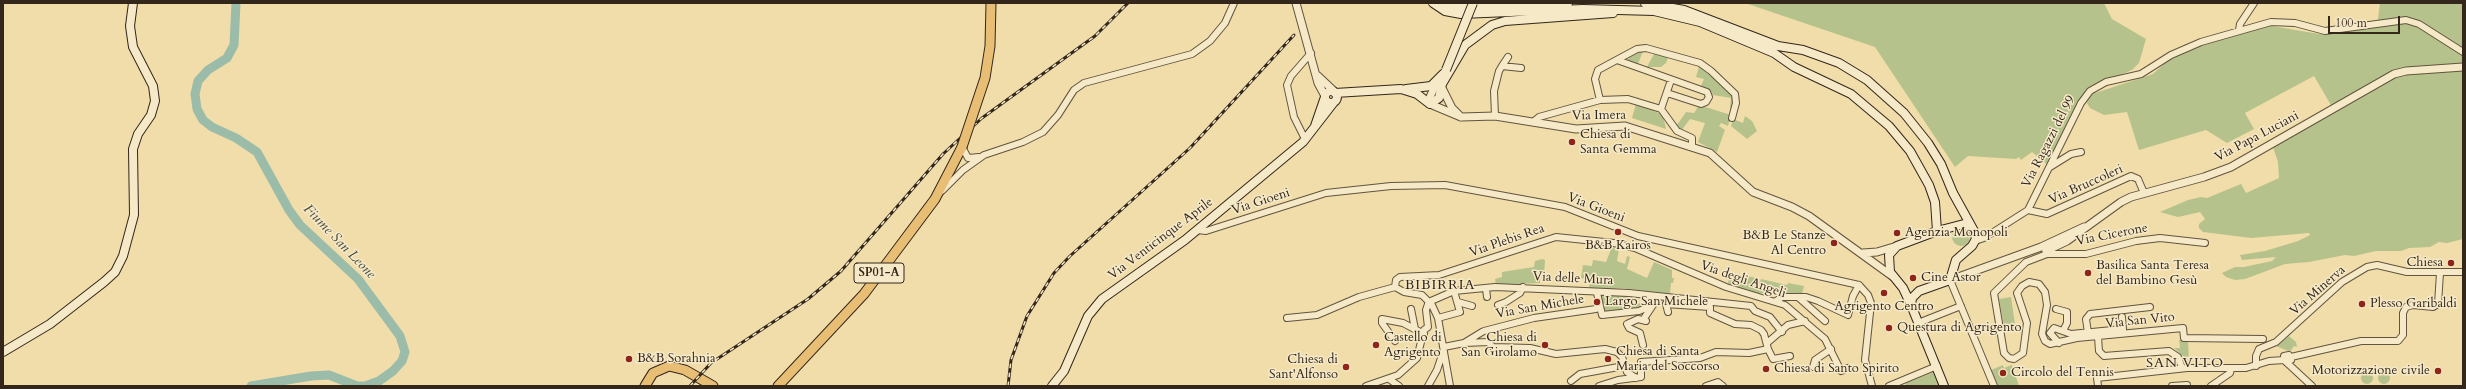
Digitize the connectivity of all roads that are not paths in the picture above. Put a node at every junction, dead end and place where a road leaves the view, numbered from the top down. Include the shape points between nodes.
1 (133, 3) edge
2 (991, 3) edge
3 (1234, 3) edge
4 (1296, 3) edge
5 (1433, 3) edge
6 (1443, 3) edge
7 (1473, 3) edge
8 (1568, 3) edge
9 (1645, 3) edge
10 (2254, 3) edge
11 (1637, 9) junction
12 (2239, 30) junction
13 (2463, 52) edge
14 (1310, 53) junction
15 (1508, 57) dead end
16 (1617, 60) junction
17 (1502, 66) junction
18 (2463, 67) edge
19 (1521, 68) dead end
20 (1448, 71) junction
21 (1316, 73) junction
22 (1671, 80) junction
23 (1440, 85) junction
24 (1401, 89) junction
25 (1374, 91) junction
26 (1335, 92) junction
27 (1667, 93) junction
28 (1325, 96) junction
29 (1600, 100) junction
30 (1335, 102) junction
31 (1430, 104) junction
32 (1661, 109) junction
33 (1495, 116) junction
34 (1461, 117) junction
35 (1732, 118) dead end
36 (1533, 122) junction
37 (1311, 132) junction
38 (1305, 139) junction
39 (962, 147) junction
40 (1692, 147) junction
41 (2080, 152) dead end
42 (984, 156) junction
43 (968, 158) junction
44 (955, 161) junction
45 (969, 166) junction
46 (2050, 167) junction
47 (2144, 193) junction
48 (935, 199) junction
49 (2028, 210) junction
50 (1197, 230) junction
51 (1937, 231) junction
52 (1974, 231) junction
53 (1638, 236) junction
54 (1975, 241) junction
55 (2205, 243) dead end
56 (1897, 246) junction
57 (1634, 248) junction
58 (2045, 251) junction
59 (1862, 253) junction
60 (2463, 272) edge
61 (2440, 273) junction
62 (1892, 276) junction
63 (1950, 280) junction
64 (1859, 285) junction
65 (1395, 287) junction
66 (1486, 288) junction
67 (1523, 288) junction
68 (1903, 288) junction
69 (1454, 291) junction
70 (1918, 291) junction
71 (1597, 293) junction
72 (1654, 296) junction
73 (1487, 297) dead end
74 (1798, 297) junction
75 (1776, 301) junction
76 (1458, 302) junction
77 (1599, 304) junction
78 (1707, 304) junction
79 (1430, 305) junction
80 (1498, 305) dead end
81 (1653, 305) junction
82 (1911, 305) junction
83 (1472, 306) dead end
84 (1961, 306) junction
85 (2150, 308) dead end
86 (1411, 309) dead end
87 (2056, 309) dead end
88 (1668, 312) dead end
89 (2122, 317) dead end
90 (1287, 318) dead end
91 (1438, 318) junction
92 (1805, 321) junction
93 (1825, 321) dead end
94 (1918, 323) junction
95 (1415, 329) junction
96 (2063, 331) junction
97 (1782, 332) junction
98 (2088, 333) junction
99 (1424, 334) junction
100 (2098, 337) junction
101 (2262, 339) dead end
102 (1394, 341) dead end
103 (1464, 342) junction
104 (2059, 343) junction
105 (1643, 345) dead end
106 (1767, 346) junction
107 (1444, 347) junction
108 (1831, 349) junction
109 (3, 352) edge
110 (1790, 356) dead end
111 (2288, 359) junction
112 (1624, 366) junction
113 (1937, 366) junction
114 (2256, 366) junction
115 (1813, 367) dead end
116 (1848, 368) dead end
117 (2185, 368) junction
118 (2231, 369) junction
119 (1638, 378) junction
120 (1389, 379) junction
121 (1571, 381) dead end
122 (1900, 384) edge
123 (779, 385) edge
124 (2187, 385) dead end
125 (645, 386) edge
126 (713, 386) edge
127 (1052, 386) edge
128 (1366, 386) edge
129 (1399, 386) edge
130 (1428, 386) edge
131 (1450, 386) edge
132 (1599, 386) edge
133 (1706, 386) edge
134 (1722, 386) edge
135 (1872, 386) edge
136 (1889, 386) edge
137 (1944, 386) edge
138 (1994, 386) edge
139 (2098, 386) edge
140 (2173, 386) edge
141 (2212, 386) edge
142 (2312, 386) edge

1 - 109 main road via 130,26 133,47 153,86 155,101 151,115 138,134 133,149 134,215 123,256 114,272 104,282 50,324
2 - 39 main road, bridge via 986,78
3 - 42 street via 1225,23 1210,41 1192,54 1084,83 1074,90 1043,132
4 - 14 street
5 - 11 main road via 1445,11 1461,14
6 - 8 main road via 1462,8
7 - 20 main road, bridge
9 - 52 main road via 1684,10 1778,46 1803,50 1839,63 1860,76 1894,103 1920,132 1942,164 1953,193
10 - 12 street via 2240,24
11 - 20 main road via 1597,16 1505,21 1492,25 1465,45
11 - 51 main road via 1668,13 1700,22 1774,53 1799,70 1851,94 1879,116 1903,142 1926,178 1935,202
12 - 13 street, Via Ragazzi del 99 via 2271,22 2295,23 2325,31 2406,20 2419,24
12 - 46 street, Via Ragazzi del 99 via 2182,49 2141,74 2106,82 2090,91 2080,103
14 - 21 street
14 - 38 street via 1291,76 1287,85 1294,117
15 - 17 street
16 - 22 street
16 - 29 street via 1597,72 1595,79
16 - 35 street via 1637,49 1646,48 1706,66 1734,92 1736,104
17 - 19 street
17 - 33 street via 1496,80
18 - 47 street, Via Papa Luciani via 2394,74 2231,167
20 - 23 main road
21 - 26 street
21 - 28 street
22 - 27 street
22 - 27 street via 1707,92 1708,98 1701,104
23 - 24 main road
23 - 31 main road via 1439,98
23 - 34 street via 1452,108
24 - 25 main road, Via Imera
24 - 31 main road, Via Imera via 1417,94
25 - 26 main road, Via Imera
25 - 30 main road, Via Imera
26 - 28 main road via 1328,91
26 - 30 main road
27 - 32 street
28 - 30 main road via 1329,103
28 - 37 main road, Via Venticinque Aprile
29 - 32 street via 1628,99
29 - 36 street via 1539,117
30 - 37 main road, Via Venticinque Aprile
31 - 34 street, Via Imera
32 - 40 street via 1677,132 1692,138
33 - 34 street, Via Imera
33 - 36 street, Via Imera
36 - 40 street, Via Imera via 1576,130 1625,126
37 - 38 main road, Via Venticinque Aprile
38 - 50 main road, Via Venticinque Aprile
39 - 43 street
39 - 44 main road, SP01-A
40 - 59 street, Via Imera via 1714,155 1753,192 1792,207
41 - 46 street via 2066,156
42 - 43 street
42 - 45 street
43 - 44 street
44 - 45 street
44 - 48 main road, SP01-A
45 - 48 street
46 - 49 street, Via Ragazzi del 99
47 - 49 street, Via Bruccoleri via 2138,180 2131,176 2047,214
47 - 58 street, Via Papa Luciani via 2121,202 2066,241
48 - 123 main road, SP01-A via 864,294
49 - 54 street
50 - 53 street, Via Gioeni via 1206,232 1326,193 1420,184 1445,185 1565,207
50 - 127 main road, Via Venticinque Aprile via 1097,304 1085,322 1064,371
51 - 52 main road via 1964,224
51 - 56 main road
52 - 54 main road
53 - 57 street
53 - 64 street, Via Gioeni
54 - 63 main road via 1956,260
55 - 58 street, Via Cicerone via 2160,238 2136,241 2086,254
56 - 59 street
56 - 62 main road via 1889,255
57 - 65 street, Via Plebis Rea via 1594,240 1556,237 1439,275 1400,277 1396,280
57 - 75 street, Via degli Angeli via 1726,287
58 - 63 street, Via Cicerone
58 - 104 street via 2021,266 1997,289 1994,300 2004,353 2007,357 2018,358 2024,350 2027,323 2017,293 2026,283 2036,283 2044,288 2047,300 2042,334 2047,342
59 - 62 street, Via Imera
60 - 61 street, Via Minerva
61 - 111 street via 2438,304 2433,308 2413,304 2406,307 2403,313 2403,335 2398,341 2361,341
61 - 114 street, Via Minerva via 2407,272 2377,265 2367,267 2342,282 2276,342 2259,349
62 - 68 main road, Via Imera
63 - 70 main road, Via Cicerone
63 - 84 street
64 - 74 street via 1848,315 1818,301
64 - 135 street via 1871,303 1865,360
65 - 79 street via 1419,295
65 - 90 street via 1359,297 1317,315
66 - 67 street, Via delle Mura
66 - 69 street, Via delle Mura
66 - 73 street
67 - 71 street, Via delle Mura
67 - 80 street via 1515,296
68 - 70 main road
68 - 82 main road, Via Imera
69 - 76 street
69 - 79 street, Via delle Mura via 1439,296
70 - 82 main road via 1912,298
71 - 72 street, Via delle Mura
71 - 77 street
72 - 78 street, Via delle Mura
72 - 81 street
74 - 75 street via 1782,297
74 - 93 street
75 - 92 street, Via degli Angeli
76 - 83 street
76 - 91 street via 1460,312
77 - 81 street via 1602,315 1639,311
77 - 103 street, Via San Michele via 1596,309 1534,318 1483,331
78 - 88 street via 1666,304
78 - 97 street via 1752,306 1755,311 1770,317
78 - 106 street via 1710,313 1735,324 1762,330
79 - 91 street
79 - 99 street via 1428,327
81 - 105 street via 1645,321 1628,322 1627,325 1640,333
82 - 94 main road, Via Imera
84 - 94 street
84 - 138 street
85 - 98 street via 2090,314 2086,319
86 - 95 street
87 - 96 street via 2067,312 2067,323
89 - 98 street via 2123,329
91 - 107 street
92 - 97 street via 1788,325
92 - 108 street, Via degli Angeli via 1825,339
94 - 113 main road, Via Imera
95 - 99 street
95 - 102 street via 1403,323 1382,319
96 - 98 street via 2071,334
96 - 104 street via 2054,328 2050,332
97 - 106 street
99 - 120 street via 1417,358 1398,375
100 - 101 street, Via San Vito via 2183,328 2184,338
100 - 104 street
100 - 117 street, Via San Vito via 2099,351 2104,356 2169,351 2178,357
103 - 107 street
103 - 112 street via 1488,342 1496,347 1530,348 1556,354 1605,349 1617,352 1622,357
106 - 110 street via 1773,359
106 - 119 street via 1749,353 1714,353 1700,358 1641,362
107 - 130 street via 1437,370
107 - 131 street
108 - 115 street via 1815,360
108 - 116 street, Via degli Angeli via 1841,371
111 - 114 street via 2264,362
111 - 142 street via 2295,370
112 - 119 street via 1627,372
112 - 121 street via 1580,374
113 - 122 street
113 - 137 main road, Via Imera
114 - 118 street
117 - 118 street
117 - 139 street via 2097,378
118 - 141 street via 2230,373
119 - 132 street via 1618,380
120 - 128 street
120 - 129 street
122 - 136 street
124 - 140 street
125 - 126 main road via 653,373 669,366 685,370
133 - 134 street via 1718,382

